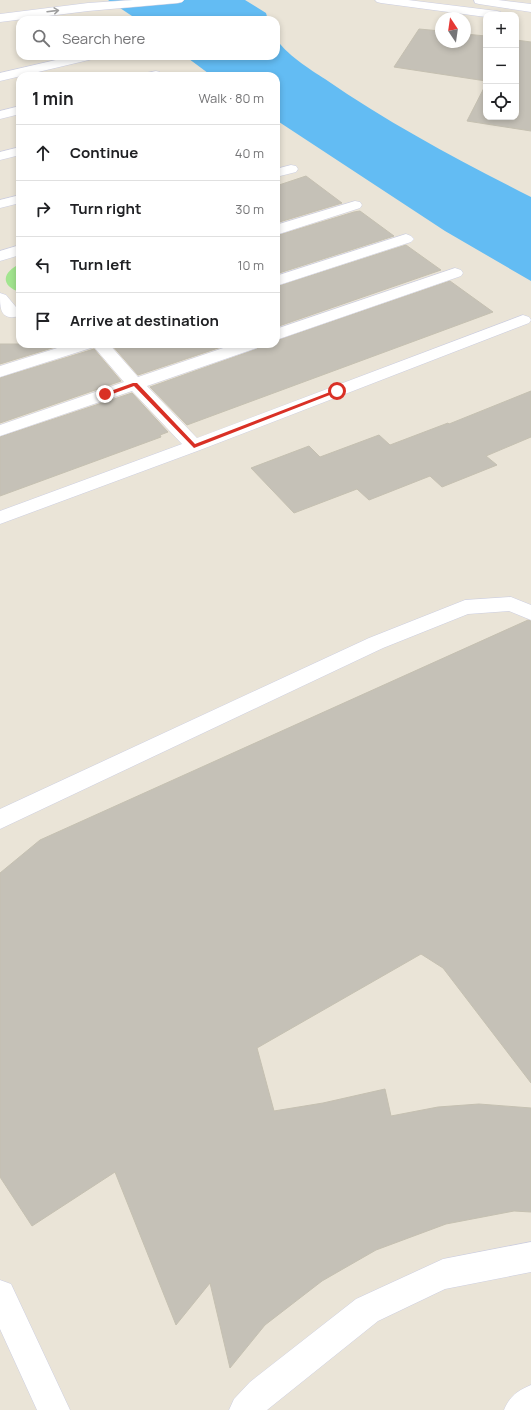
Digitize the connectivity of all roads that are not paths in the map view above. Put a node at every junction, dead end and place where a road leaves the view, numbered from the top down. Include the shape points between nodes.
1 (52, 0) edge
2 (178, 0) edge
3 (381, 0) edge
4 (469, 0) edge
5 (38, 2) dead end
6 (531, 8) edge
7 (483, 13) edge
8 (0, 18) edge
9 (519, 18) edge
10 (531, 20) edge
11 (72, 60) edge
12 (21, 72) edge
13 (16, 73) edge
14 (0, 77) edge
15 (16, 111) edge
16 (0, 115) edge
17 (16, 152) edge
18 (0, 156) edge
19 (291, 169) dead end
20 (280, 172) edge
21 (16, 200) edge
22 (0, 204) edge
23 (355, 204) dead end
24 (280, 229) edge
25 (406, 239) dead end
26 (455, 273) dead end
27 (280, 281) edge
28 (0, 298) edge
29 (11, 313) edge
30 (524, 320) dead end
31 (280, 334) edge
32 (74, 348) edge
33 (104, 348) edge
34 (239, 348) edge
35 (0, 372) edge
36 (135, 384) junction
37 (0, 431) edge
38 (194, 446) junction
39 (0, 518) edge
40 (521, 606) edge
41 (531, 613) edge
42 (0, 820) edge
43 (531, 1257) edge
44 (0, 1295) edge
45 (531, 1401) edge
46 (54, 1410) edge
47 (245, 1410) edge
48 (520, 1410) edge

1 - 5 street
8 -> 2 street via 88,7
3 - 7 street
4 - 6 street
9 - 10 street
11 - 12 street
13 - 14 street
15 - 16 street
17 - 18 street
19 - 20 street
21 - 22 street
23 - 24 street
25 - 27 street
26 - 31 street
28 - 29 street
30 - 38 street
32 - 35 street
33 - 36 street
34 - 36 street
36 - 37 street
36 - 38 street
38 - 39 street
40 - 41 street
40 - 42 street via 465,607 376,643
43 - 47 street via 443,1274 367,1310 261,1393
44 - 46 street
45 - 48 street

